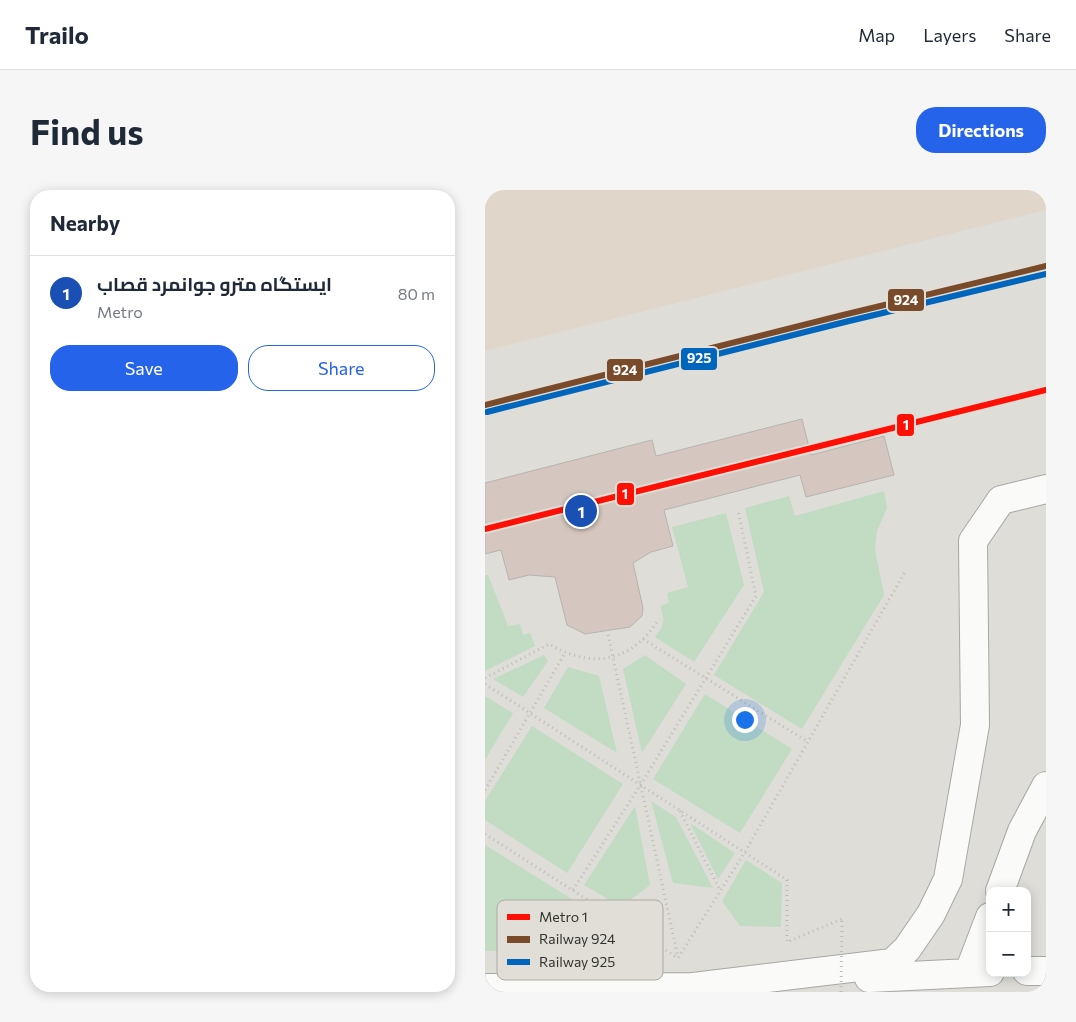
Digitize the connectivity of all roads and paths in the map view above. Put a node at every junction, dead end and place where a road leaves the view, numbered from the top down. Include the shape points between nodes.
1 (1046, 489) edge
2 (738, 510) dead end
3 (907, 570) dead end
4 (659, 619) dead end
5 (607, 630) dead end
6 (643, 639) junction
7 (565, 653) junction
8 (613, 657) junction
9 (485, 678) edge
10 (705, 678) junction
11 (485, 684) edge
12 (530, 713) junction
13 (808, 742) junction
14 (641, 784) junction
15 (1046, 786) edge
16 (485, 790) edge
17 (679, 809) junction
18 (485, 834) edge
19 (745, 852) junction
20 (1001, 887) edge
21 (573, 890) junction
22 (721, 890) junction
23 (588, 900) edge
24 (987, 932) edge
25 (663, 948) edge
26 (678, 958) junction
27 (1046, 971) edge
28 (980, 972) edge
29 (1031, 972) edge
30 (485, 988) edge
31 (685, 988) junction
32 (841, 992) edge

1 - 31 lane via 1001,500 973,541 975,724 948,879 931,914 907,949 892,963
2 - 10 path via 756,596
3 - 13 path
4 - 6 path
5 - 8 path
6 - 8 path via 630,650
6 - 10 path
7 - 8 path via 589,659
7 - 9 path via 549,644
7 - 12 path
8 - 14 path
10 - 13 path
10 - 14 path
11 - 12 path
12 - 14 path
12 - 16 path
13 - 19 path
14 - 17 path
14 - 21 path
14 - 26 path
15 - 20 lane via 1022,831
17 - 19 path
17 - 22 path
18 - 21 path
19 - 22 path
19 - 32 path, bridge via 787,880 787,942 843,919
21 - 23 path
22 - 26 path
24 - 28 lane
25 - 26 path
26 - 31 path
27 - 29 lane
28 - 31 lane
30 - 31 lane

